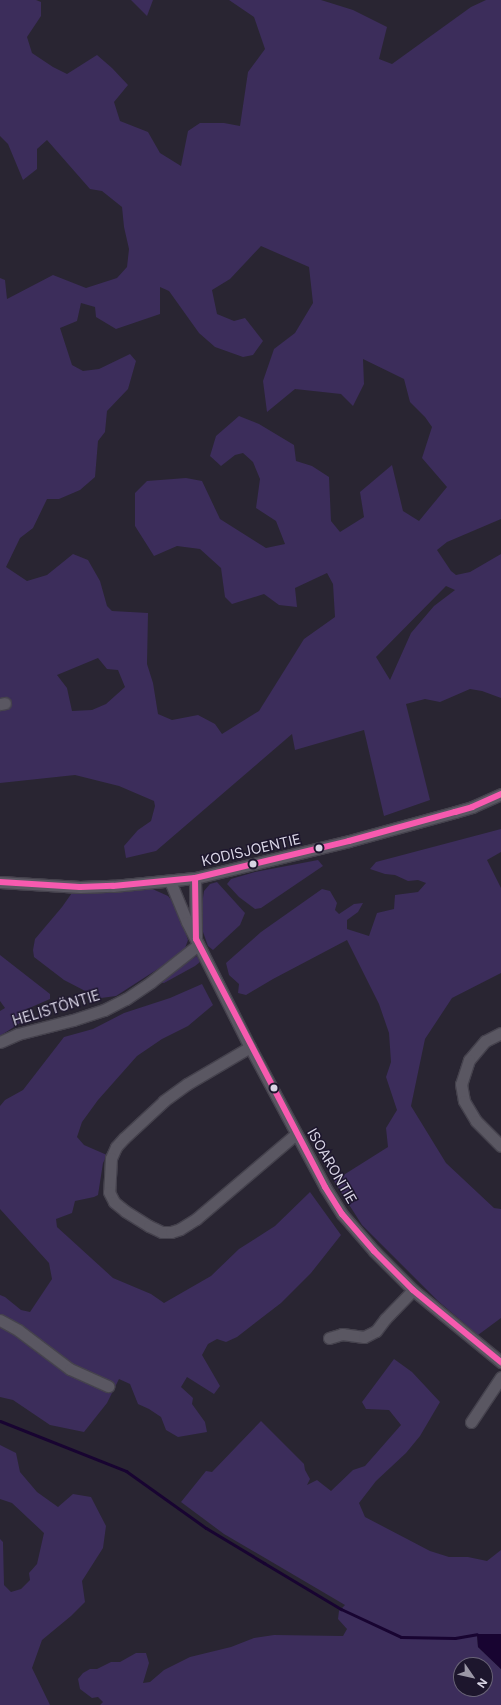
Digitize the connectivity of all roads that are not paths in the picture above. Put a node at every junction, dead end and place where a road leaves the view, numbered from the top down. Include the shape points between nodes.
1 (501, 794) edge
2 (195, 878) junction
3 (170, 881) junction
4 (0, 882) edge
5 (197, 942) junction
6 (501, 1033) edge
7 (0, 1042) edge
8 (250, 1047) junction
9 (296, 1134) junction
10 (501, 1146) edge
11 (413, 1290) junction
12 (0, 1320) edge
13 (329, 1338) dead end
14 (501, 1362) edge
15 (501, 1377) edge
16 (108, 1386) dead end
17 (470, 1422) dead end

1 - 2 street, KODISJOENTIE via 455,812 342,843
2 - 3 street, KODISJOENTIE
2 - 5 street, ISOARONTIE
3 - 4 street, KODISJOENTIE via 80,887
3 - 5 street, ISOARONTIE
5 - 7 street, HELISTÖNTIE via 151,982 126,999 104,1010 18,1034
5 - 8 street, ISOARONTIE
6 - 10 street via 485,1041 470,1060 461,1084 464,1101 476,1121
8 - 9 street, ISOARONTIE
8 - 9 street via 164,1101 116,1147 111,1158 108,1192 114,1202 131,1215 162,1232 171,1232 196,1219
9 - 11 street, ISOARONTIE via 342,1214 374,1252
11 - 13 street via 376,1331 364,1337 342,1334
11 - 14 street, ISOARONTIE
12 - 16 street via 18,1330 70,1370
15 - 17 street

